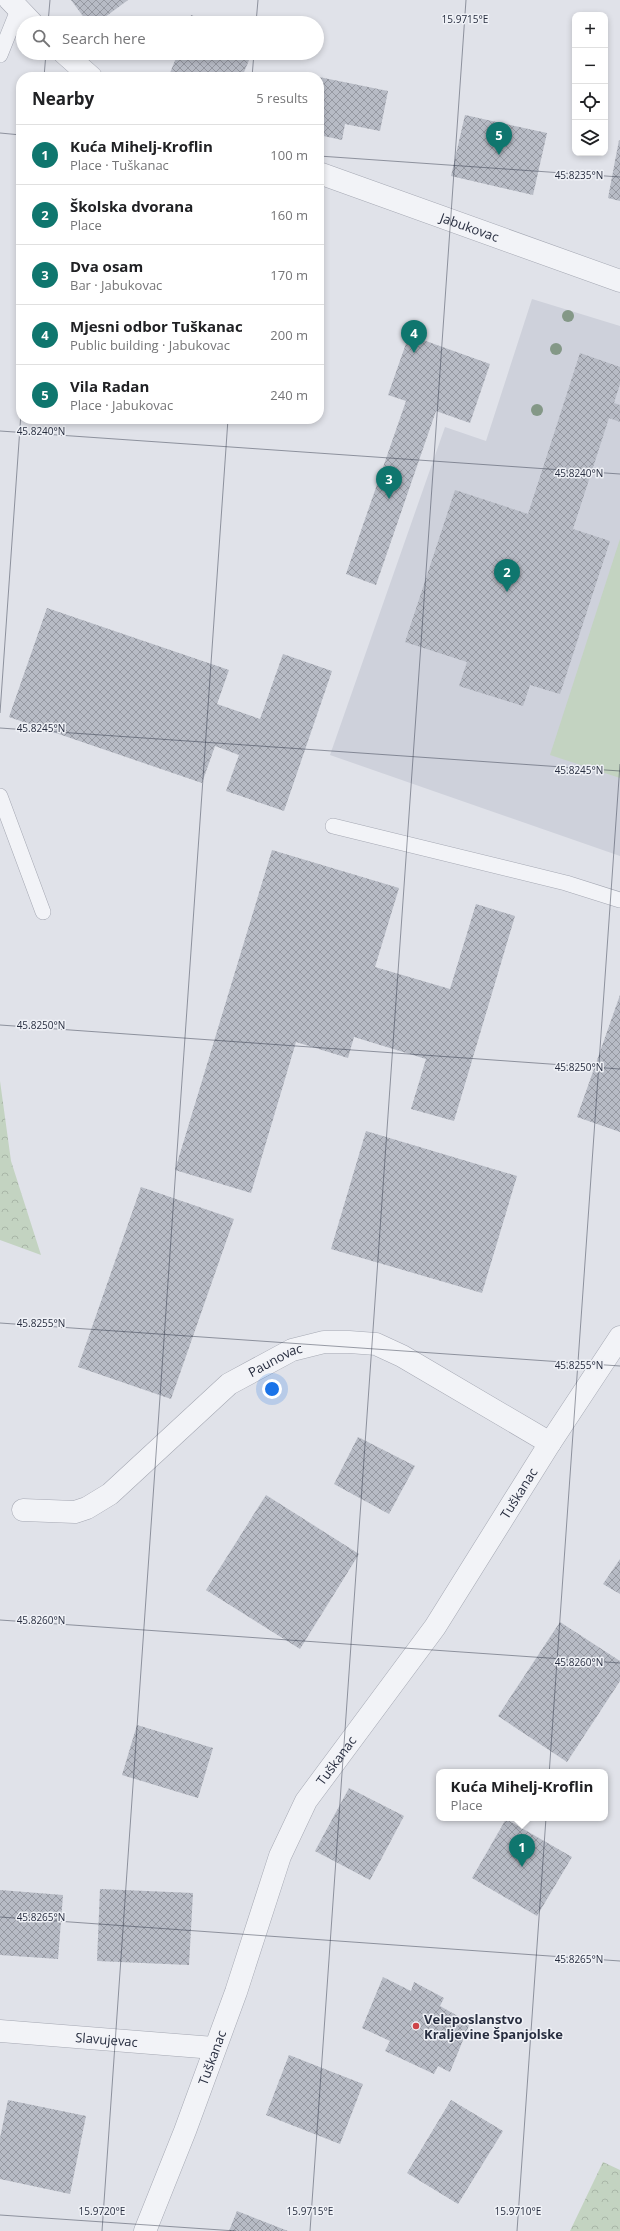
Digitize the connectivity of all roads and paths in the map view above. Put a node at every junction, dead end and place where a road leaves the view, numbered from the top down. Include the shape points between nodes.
1 (16, 20) edge
2 (0, 55) edge
3 (72, 60) edge
4 (85, 72) edge
5 (324, 174) edge
6 (620, 281) edge
7 (0, 796) edge
8 (333, 826) dead end
9 (620, 900) edge
10 (43, 912) dead end
11 (620, 1337) edge
12 (550, 1443) junction
13 (23, 1510) dead end
14 (0, 2032) edge
15 (214, 2048) junction
16 (145, 2231) edge

1 - 2 lane
3 - 4 street
5 - 6 street, Jabukovac
7 - 10 lane
8 - 9 lane via 566,883
11 - 12 street, Tuškanac
12 - 13 street, Paunovac via 402,1356 376,1344 324,1342 292,1350 229,1384 130,1477 110,1494 87,1508 75,1512
12 - 15 street, Tuškanac via 435,1626 306,1801 280,1856 236,1992
14 - 15 street, Slavujevac
15 - 16 street, Tuškanac

